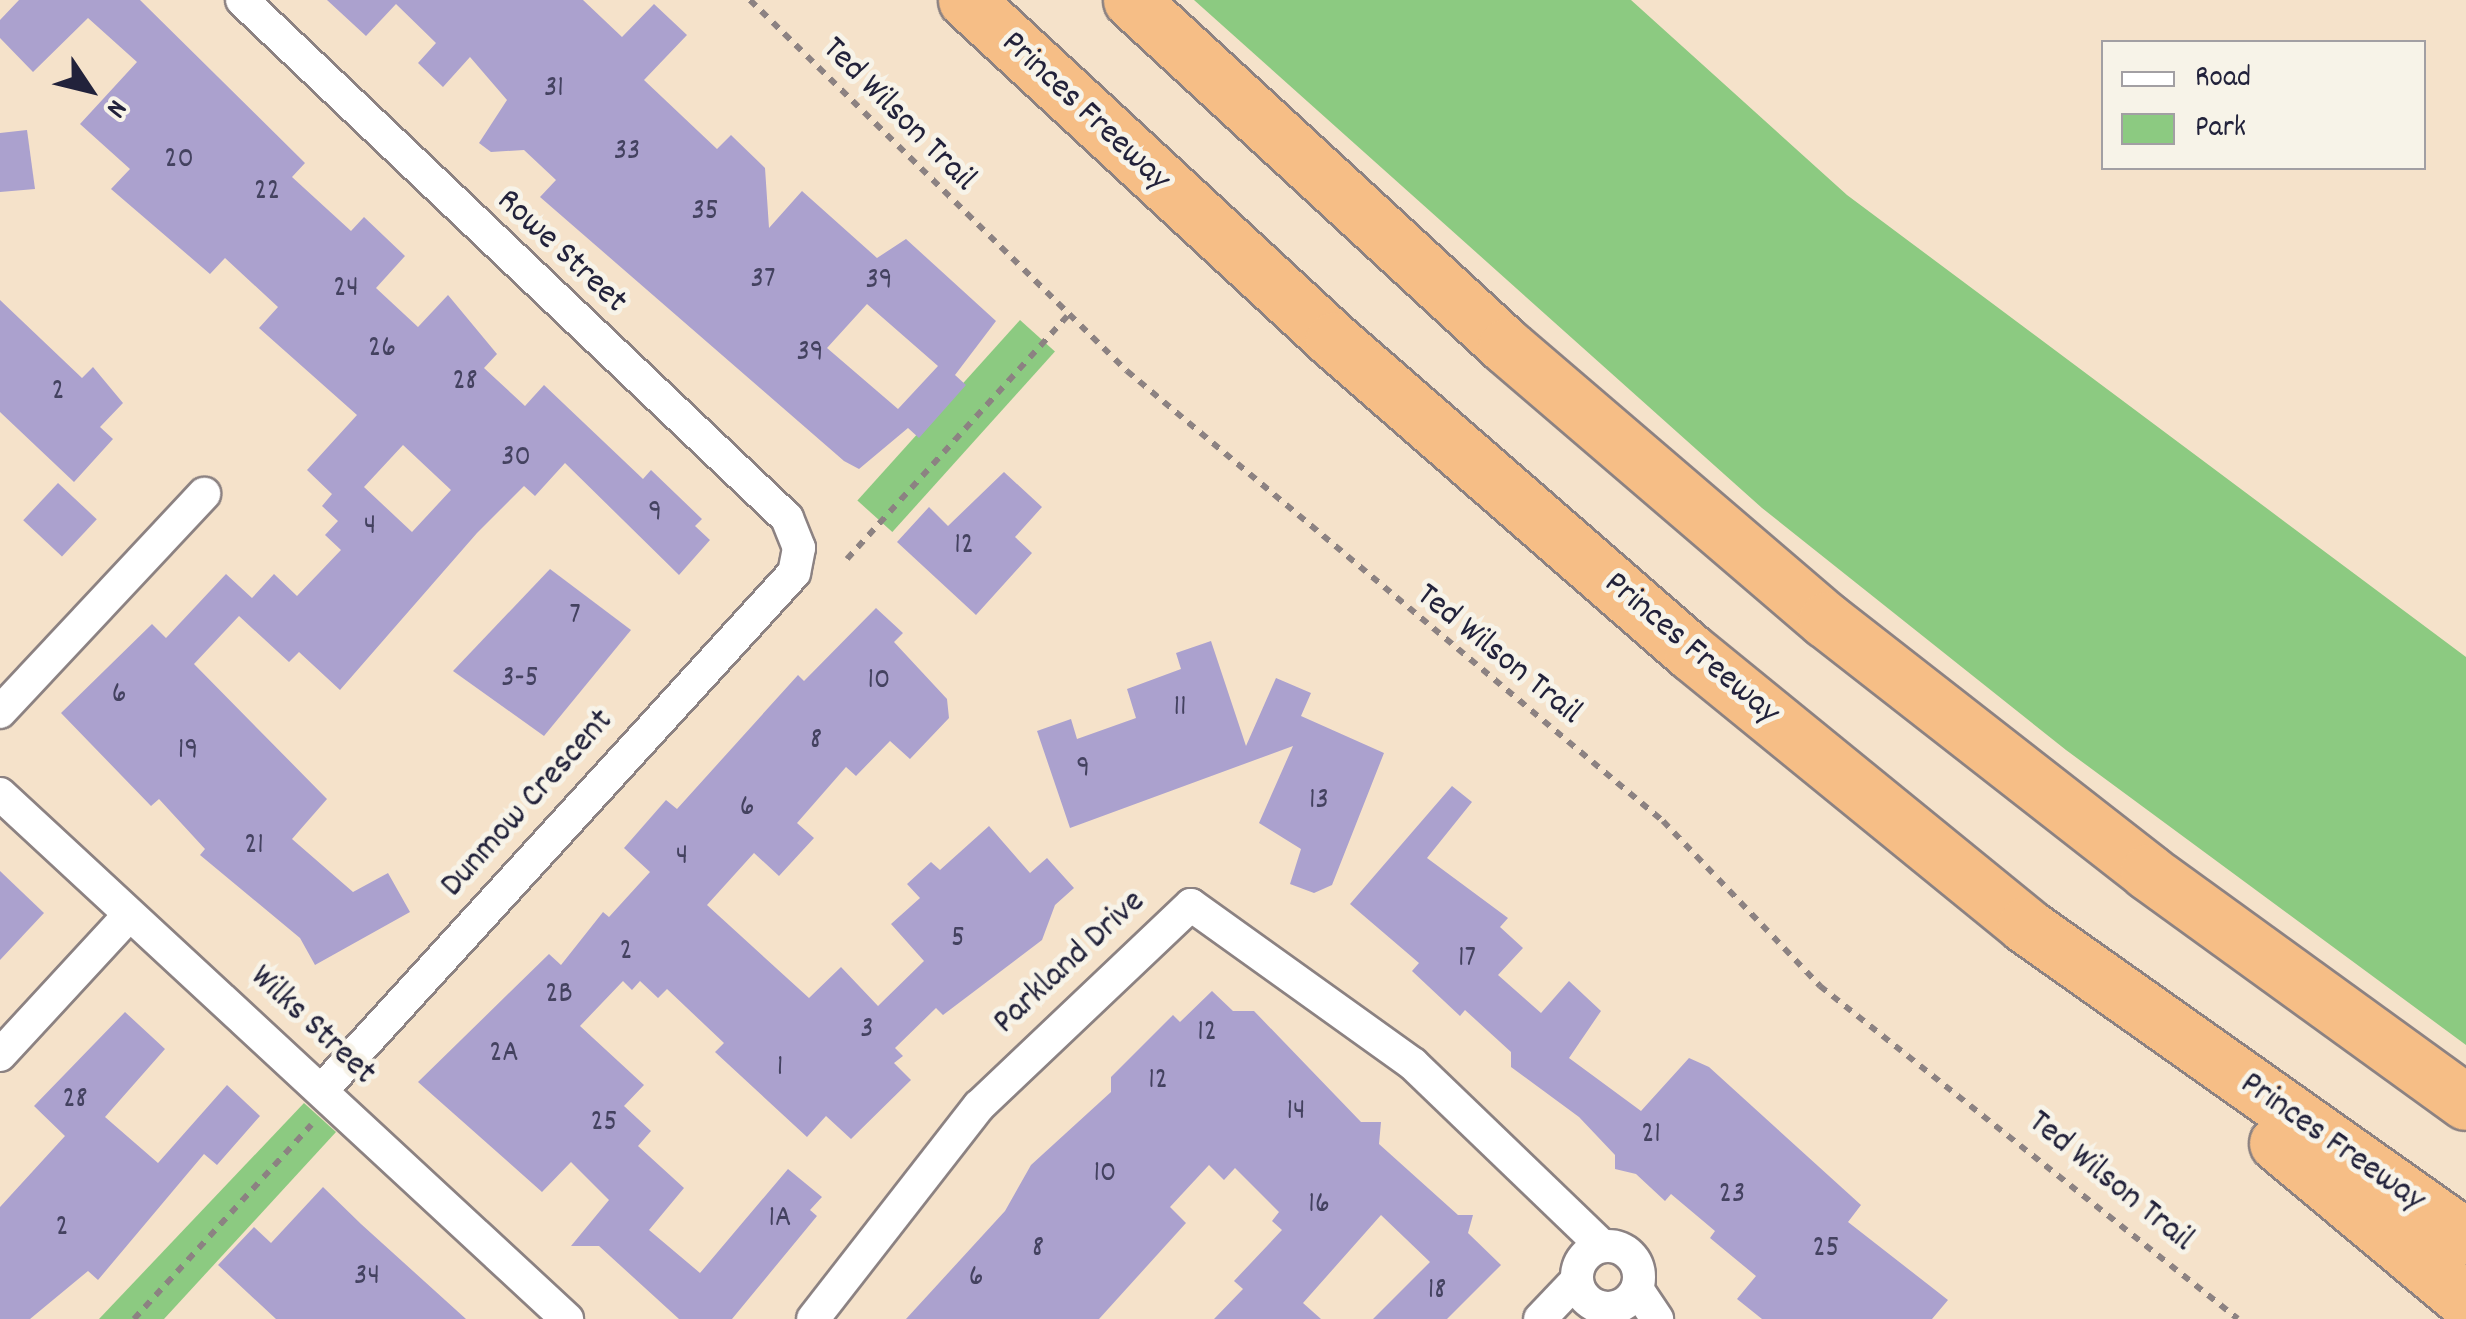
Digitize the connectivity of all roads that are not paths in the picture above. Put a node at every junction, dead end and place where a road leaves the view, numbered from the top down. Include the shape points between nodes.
1 (242, 0) edge
2 (966, 0) edge
3 (1131, 0) edge
4 (204, 494) dead end
5 (794, 572) joint
6 (0, 712) edge
7 (0, 794) edge
8 (130, 915) junction
9 (2025, 925) junction
10 (0, 1055) edge
11 (2466, 1102) edge
12 (320, 1103) junction
13 (2466, 1238) edge
14 (1599, 1292) edge
15 (2466, 1302) edge
16 (567, 1319) edge
17 (812, 1319) edge
18 (1540, 1319) edge
19 (1658, 1319) edge

1 - 5 street, Rowe Street via 787,518 799,548
2 - 9 highway, Princes Freeway via 1333,340
3 - 11 highway via 1506,346 1826,620 2148,872
4 - 6 street
5 - 12 street, Dunmow Crescent
7 - 8 street, Wilks Street
8 - 10 street
8 - 12 street, Wilks Street
9 - 13 highway, Princes Freeway
9 - 15 highway
12 - 16 street, Wilks Street
14 - 17 street, Parkland Drive via 1521,1171 1413,1064 1192,905 979,1106
14 - 18 street
14 - 19 street, Parkland Drive

